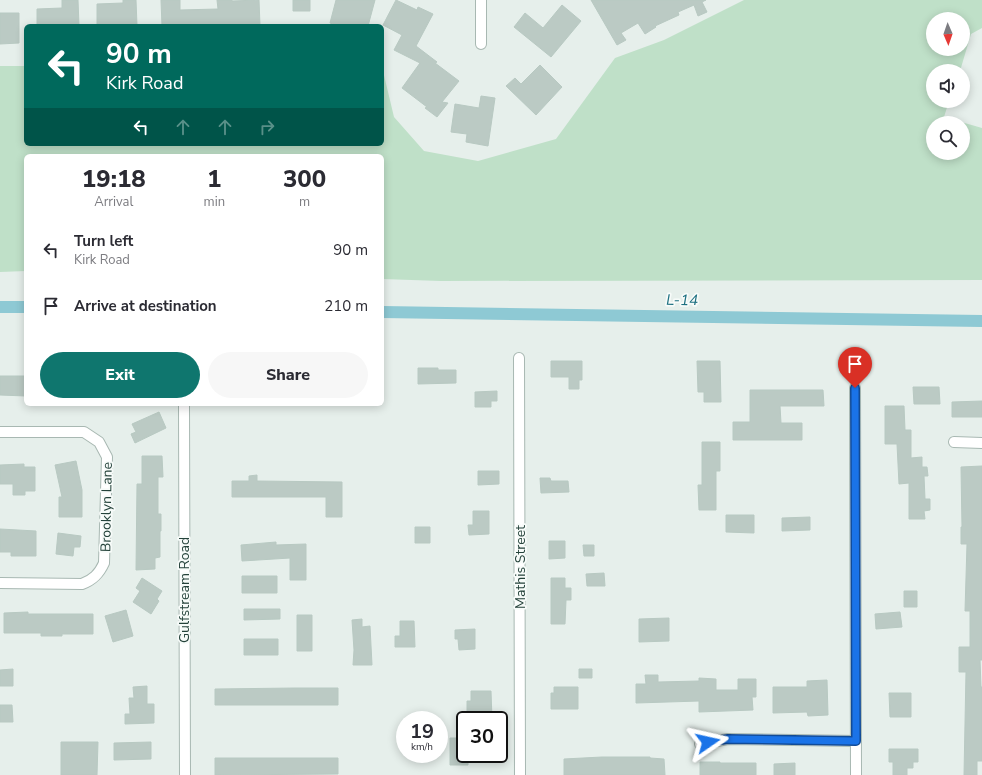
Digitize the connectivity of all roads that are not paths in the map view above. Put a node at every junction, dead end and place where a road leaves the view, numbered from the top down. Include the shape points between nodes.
1 (481, 0) edge
2 (481, 44) dead end
3 (519, 358) dead end
4 (855, 388) dead end
5 (184, 406) edge
6 (0, 432) edge
7 (954, 442) dead end
8 (982, 443) edge
9 (0, 583) edge
10 (856, 741) junction
11 (700, 744) dead end
12 (185, 775) edge
13 (520, 775) edge
14 (856, 775) edge

1 - 2 street
3 - 13 street, Mathis Street
4 - 10 street
5 - 12 street, Gulfstream Road
6 - 9 street, Brooklyn Lane via 84,432 99,442 107,457 104,563 101,570 82,584
7 - 8 street
10 - 11 street via 728,739
10 - 14 street

